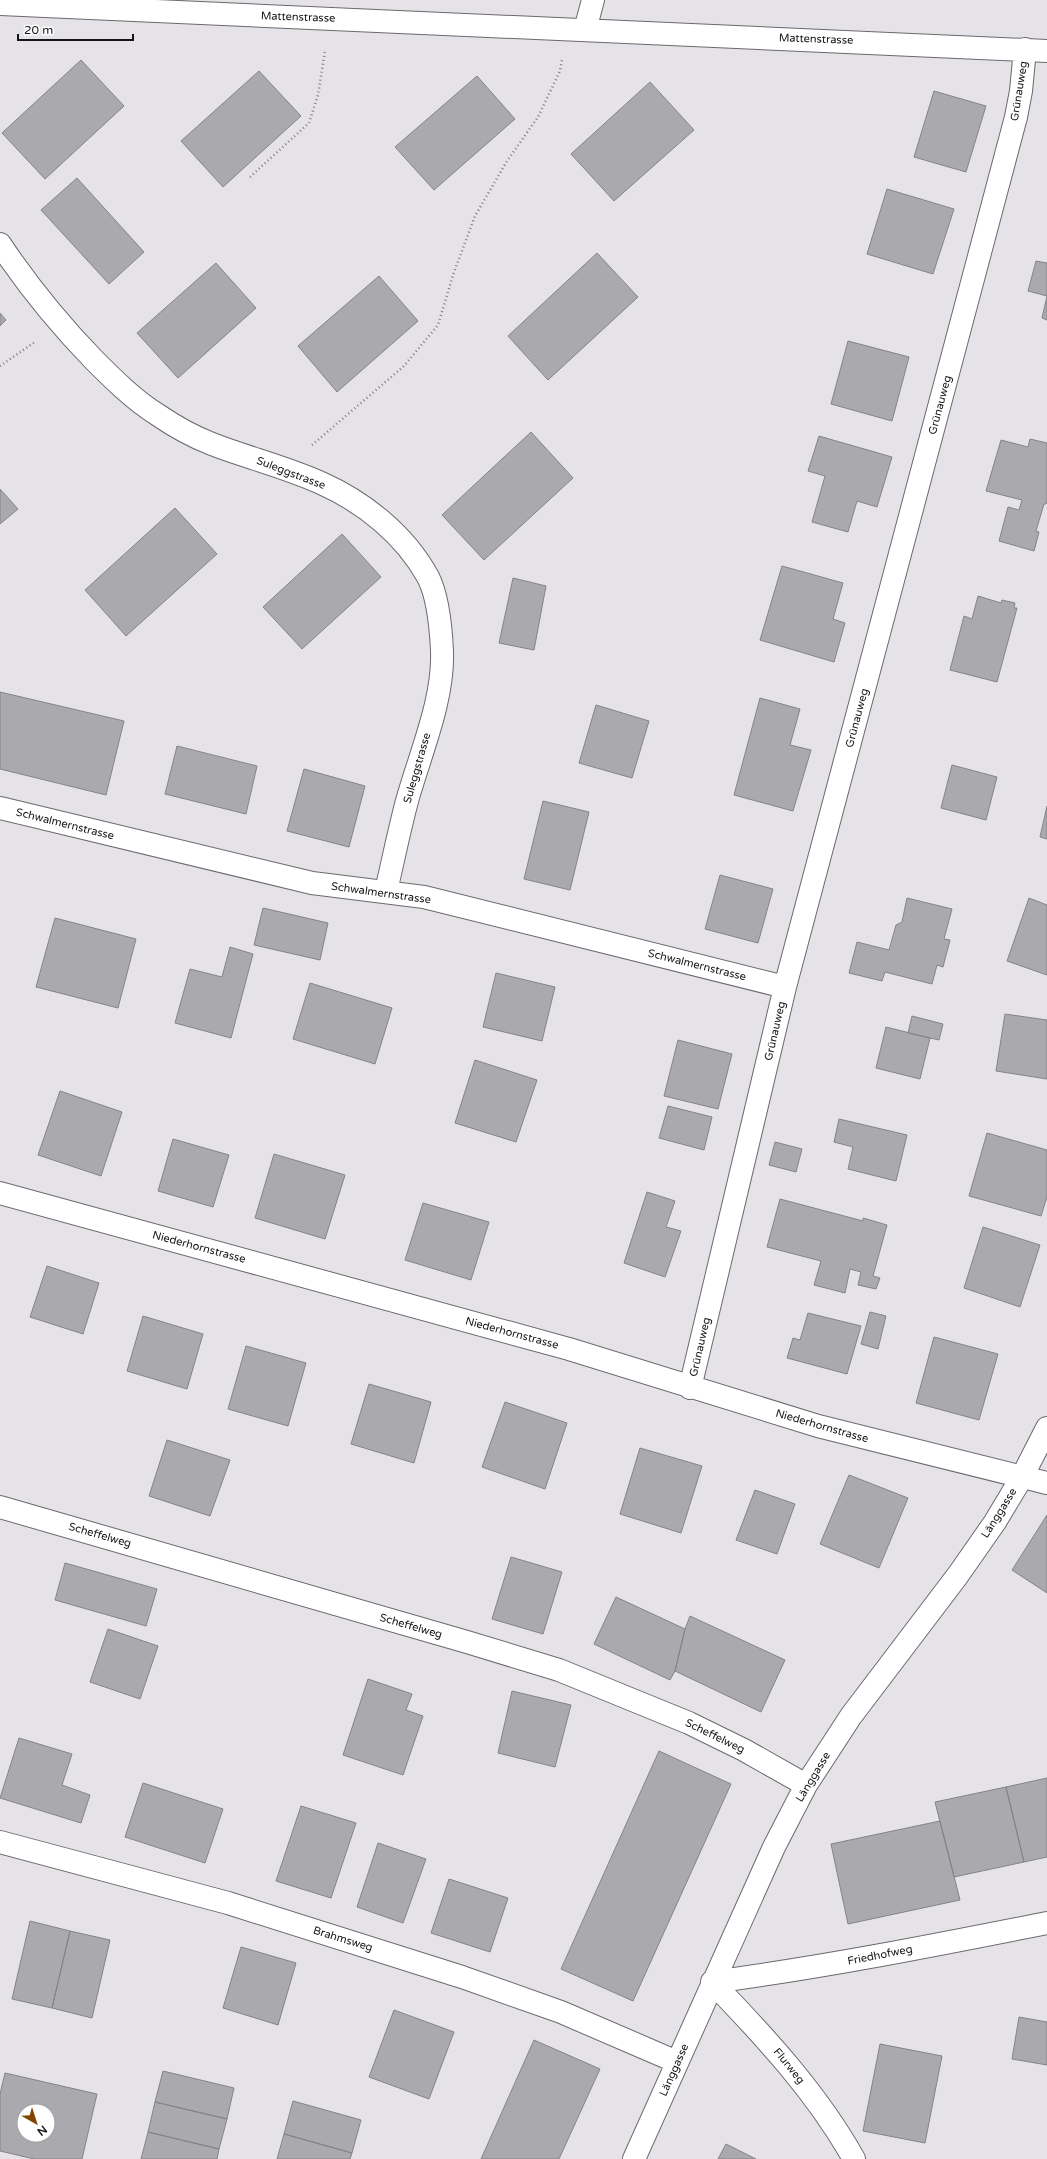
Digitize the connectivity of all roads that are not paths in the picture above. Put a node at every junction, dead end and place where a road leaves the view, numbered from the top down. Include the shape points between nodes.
1 (593, 0) edge
2 (8, 3) edge
3 (576, 30) junction
4 (1025, 49) junction
5 (1047, 50) edge
6 (0, 244) edge
7 (0, 808) edge
8 (386, 891) junction
9 (785, 987) junction
10 (0, 1193) edge
11 (690, 1388) junction
12 (1047, 1428) edge
13 (1022, 1477) junction
14 (1047, 1483) edge
15 (0, 1507) edge
16 (806, 1785) junction
17 (0, 1842) edge
18 (1047, 1923) edge
19 (712, 1982) junction
20 (677, 2062) junction
21 (634, 2159) edge
22 (854, 2159) edge

1 - 3 street
2 - 3 street, Mattenstrasse
3 - 4 street, Mattenstrasse
4 - 5 street, Mattenstrasse
4 - 9 street, Grünauweg via 1016,117
6 - 8 street, Suleggstrasse via 60,325 113,380 158,415 210,443 321,483 367,508 402,541 429,579 438,612 442,653 439,686 406,802
7 - 8 street, Schwalmernstrasse via 312,883
8 - 9 street, Schwalmernstrasse via 444,902
9 - 11 street, Grünauweg
10 - 11 street, Niederhornstrasse via 569,1349
11 - 13 street, Niederhornstrasse via 818,1426
12 - 13 street, Länggasse
13 - 14 street, Niederhornstrasse
13 - 16 street, Länggasse via 958,1575 851,1716
15 - 16 street, Scheffelweg via 559,1670 689,1723
16 - 19 street, Länggasse via 774,1847
17 - 20 street, Brahmsweg via 228,1903 462,1977 561,2012
18 - 19 street, Friedhofweg via 868,1958
19 - 20 street, Länggasse
19 - 22 street, Flurweg via 777,2051 816,2102
20 - 21 street, Länggasse

